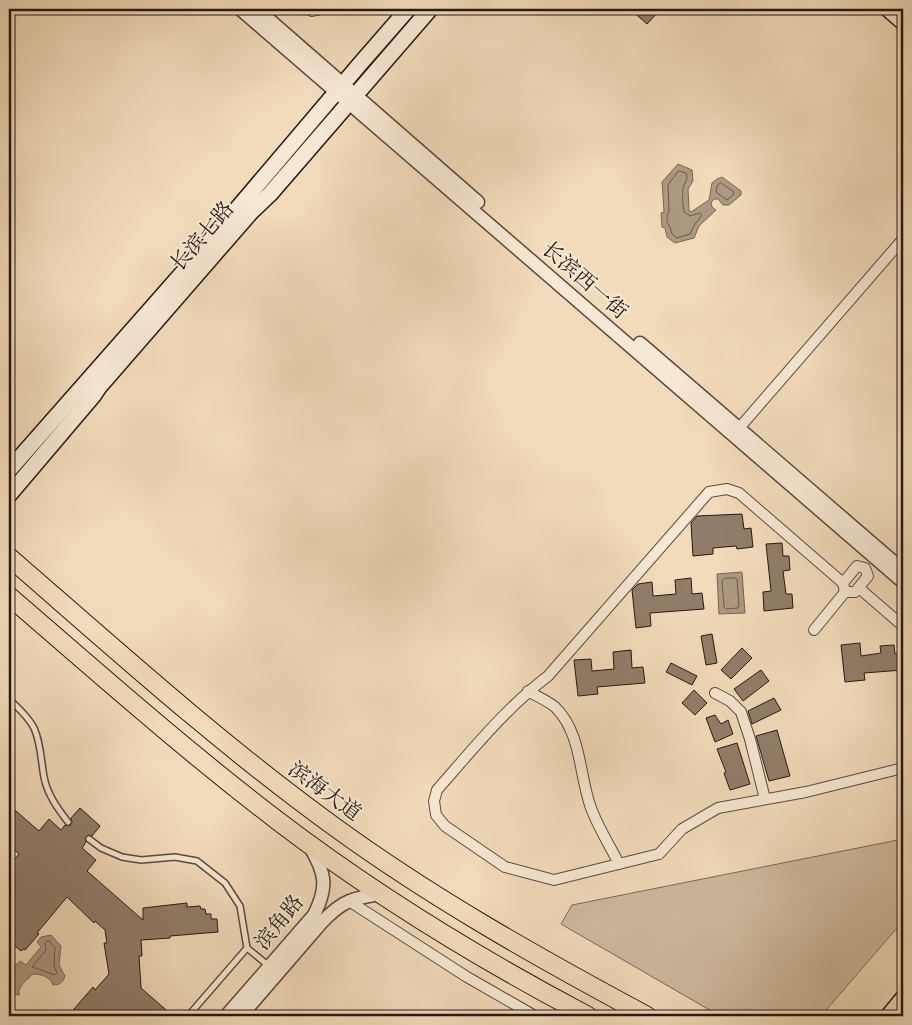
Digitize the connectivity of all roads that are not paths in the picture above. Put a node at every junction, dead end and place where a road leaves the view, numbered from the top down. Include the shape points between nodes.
1 (240, 9) edge
2 (257, 9) edge
3 (309, 9) edge
4 (321, 9) edge
5 (408, 9) edge
6 (430, 9) edge
7 (888, 9) edge
8 (900, 9) edge
9 (903, 12) edge
10 (903, 22) edge
11 (340, 88) junction
12 (353, 99) junction
13 (903, 239) edge
14 (736, 431) junction
15 (9, 470) edge
16 (9, 495) edge
17 (9, 557) edge
18 (874, 557) junction
19 (865, 568) junction
20 (903, 570) edge
21 (903, 582) edge
22 (844, 588) junction
23 (859, 588) junction
24 (9, 596) edge
25 (903, 626) edge
26 (814, 630) dead end
27 (528, 691) junction
28 (715, 693) dead end
29 (9, 699) edge
30 (903, 768) edge
31 (765, 799) junction
32 (68, 822) dead end
33 (89, 840) dead end
34 (308, 843) junction
35 (619, 864) junction
36 (382, 894) junction
37 (349, 901) junction
38 (247, 948) junction
39 (269, 966) junction
40 (903, 999) edge
41 (188, 1016) edge
42 (226, 1016) edge
43 (241, 1016) edge
44 (536, 1016) edge
45 (588, 1016) edge
46 (648, 1016) edge
47 (889, 1016) edge

1 - 11 street, 长滨西一街
2 - 11 street, 长滨西一街
3 - 4 street
5 - 11 main road, 长滨七路
6 - 12 main road, 长滨七路
7 - 10 main road
8 - 9 main road
11 - 12 street, 长滨西一街
11 - 15 main road, 长滨七路
12 - 14 street, 长滨西一街
12 - 16 main road, 长滨七路 via 270,194 250,212
13 - 14 street
14 - 18 street, 长滨西一街
14 - 20 street, 长滨西一街
17 - 46 highway, 滨海大道 via 220,739 333,825 448,902
18 - 19 street
18 - 21 street, 长滨西一街
19 - 22 street via 857,566
19 - 23 street via 868,576
22 - 23 street via 855,592
22 - 26 street
22 - 27 street via 738,493 727,489 709,492 548,676
23 - 25 street
24 - 34 highway via 185,747
27 - 35 street via 555,707 568,725 592,810
27 - 35 street via 437,790 434,801 436,815 446,826 505,867 554,880
28 - 31 street via 741,712
29 - 32 lane via 28,717 35,730 45,780 57,808
30 - 31 street
31 - 35 street via 718,808 682,829 659,854
33 - 38 lane via 122,857 141,860 175,857 197,861 225,883 240,906
34 - 36 highway
34 - 39 street, 滨角路 via 322,873 325,885 322,898 314,915
36 - 37 street, 滨角路
36 - 45 highway via 474,952
37 - 43 street, 滨角路 via 336,907
37 - 44 street via 467,977
38 - 39 lane
38 - 41 lane
39 - 42 street, 滨角路
40 - 47 main road

